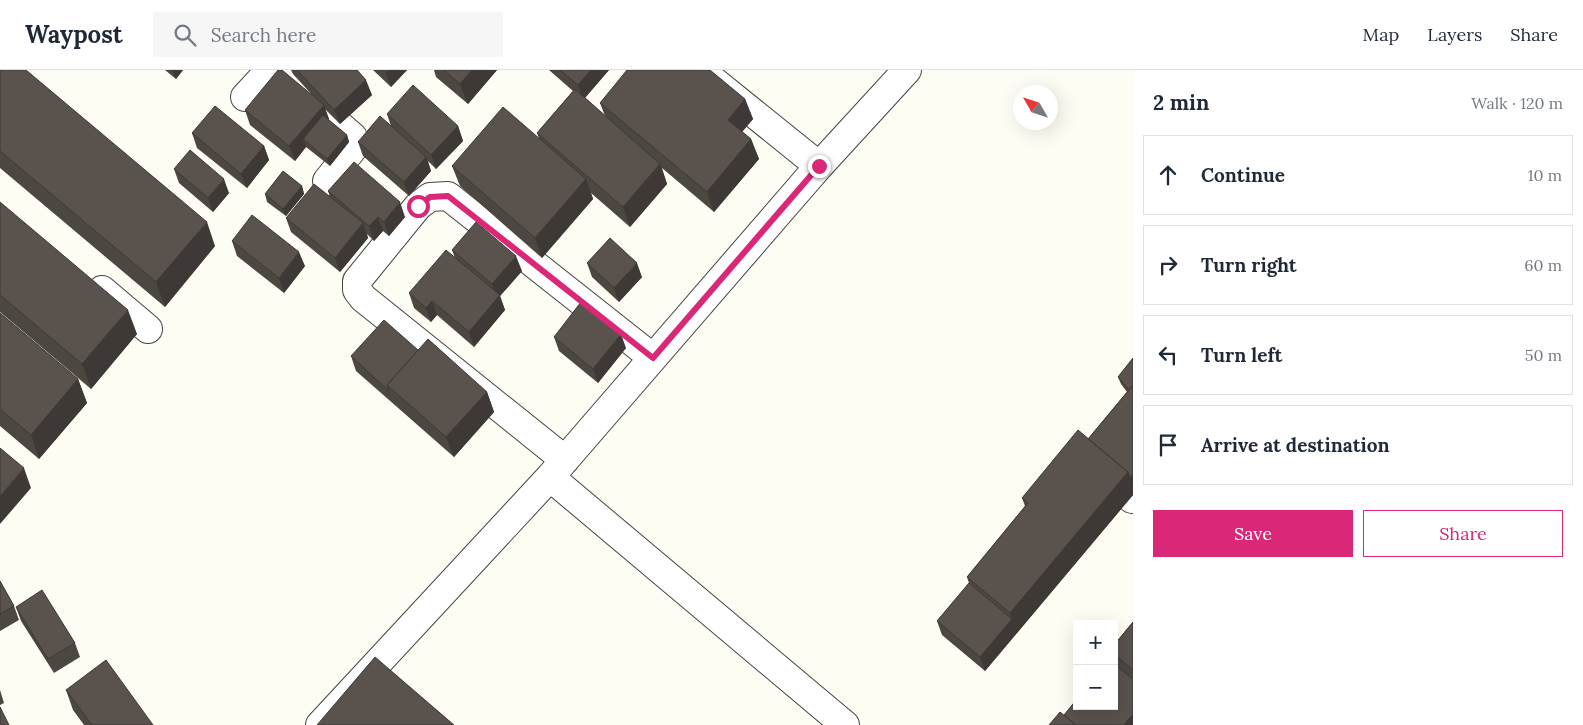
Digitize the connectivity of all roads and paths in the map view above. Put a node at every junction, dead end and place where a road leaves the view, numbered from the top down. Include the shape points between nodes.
1 (270, 70) edge
2 (276, 70) edge
3 (700, 70) edge
4 (907, 70) edge
5 (245, 98) dead end
6 (819, 166) junction
7 (327, 182) dead end
8 (82, 274) edge
9 (148, 329) dead end
10 (653, 358) junction
11 (557, 469) junction
12 (320, 725) edge
13 (845, 725) edge

1 - 5 street
2 - 7 street via 353,137 355,146
3 - 6 street
4 - 6 street
6 - 10 street
8 - 9 street
10 - 11 street
10 - 11 street via 448,196 430,197 418,206 356,281 357,290
11 - 12 street
11 - 13 street

